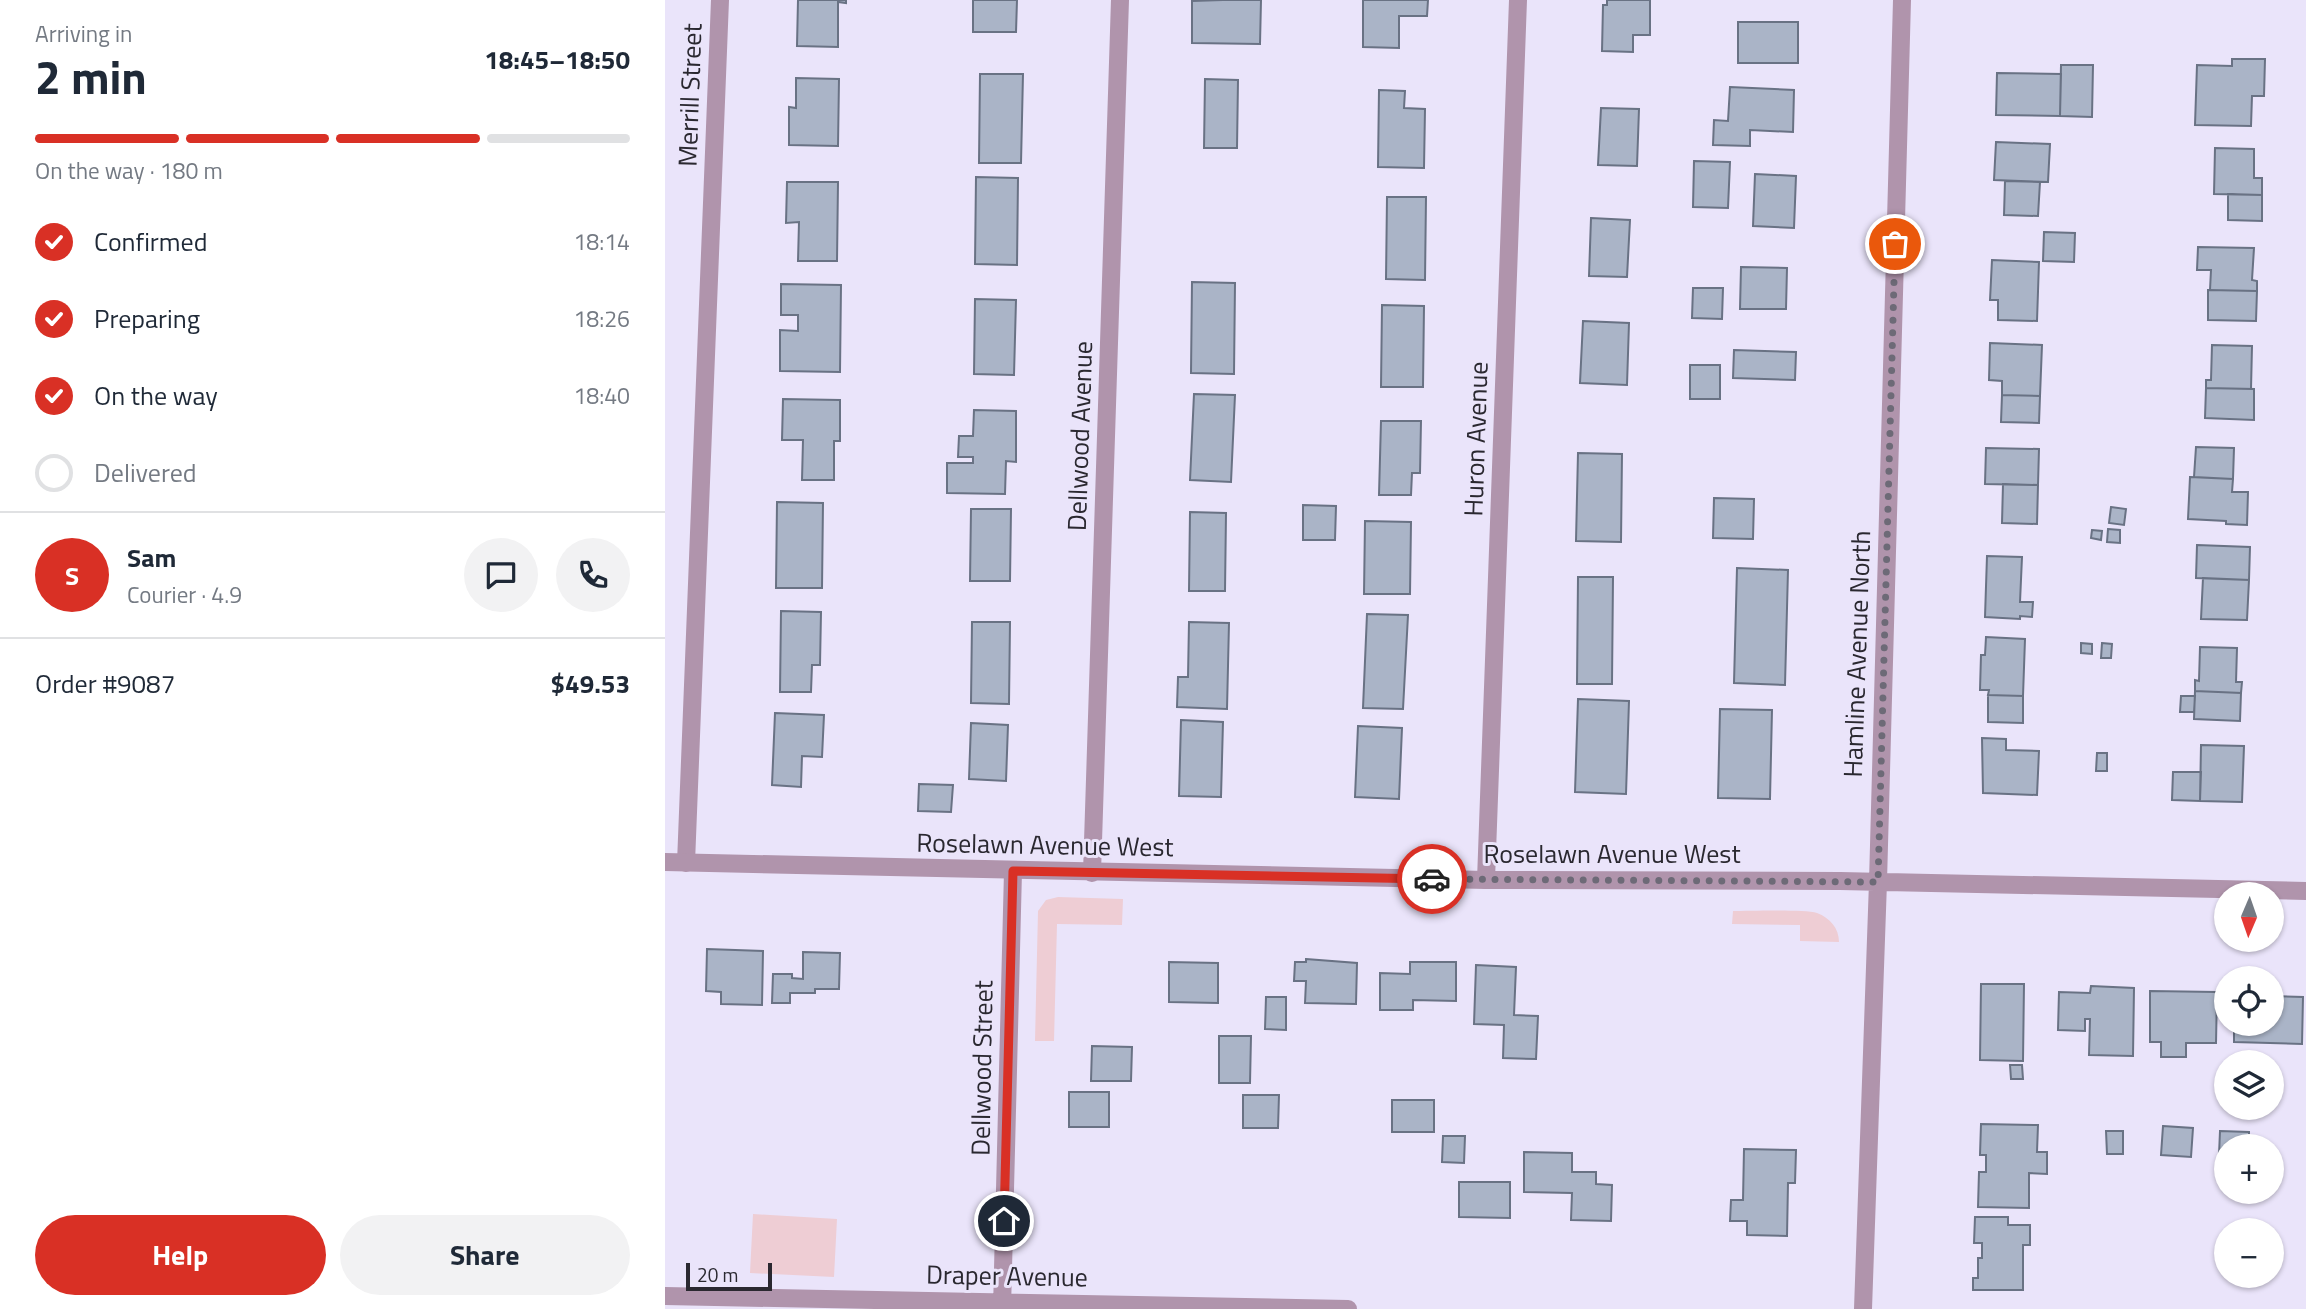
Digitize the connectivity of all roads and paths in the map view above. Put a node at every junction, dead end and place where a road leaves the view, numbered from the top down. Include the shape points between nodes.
1 (720, 0) edge
2 (1119, 0) edge
3 (1518, 0) edge
4 (1902, 0) edge
5 (665, 862) edge
6 (687, 863) junction
7 (1013, 871) junction
8 (1092, 873) junction
9 (1486, 880) junction
10 (1878, 882) junction
11 (2306, 891) edge
12 (665, 1296) edge
13 (1002, 1305) edge
14 (1348, 1309) edge
15 (1863, 1309) edge

1 - 6 street, Merrill Street
2 - 8 street, Dellwood Avenue
3 - 9 street, Huron Avenue
4 - 10 street, Hamline Avenue North
5 - 6 street, Roselawn Avenue West
6 - 7 street, Roselawn Avenue West
7 - 8 street, Roselawn Avenue West
7 - 13 street, Dellwood Street
8 - 9 street, Roselawn Avenue West
9 - 10 street, Roselawn Avenue West
10 - 11 street, Roselawn Avenue West
10 - 15 street, Hamline Avenue North
12 - 13 street, Draper Avenue
13 - 14 street, Draper Avenue

